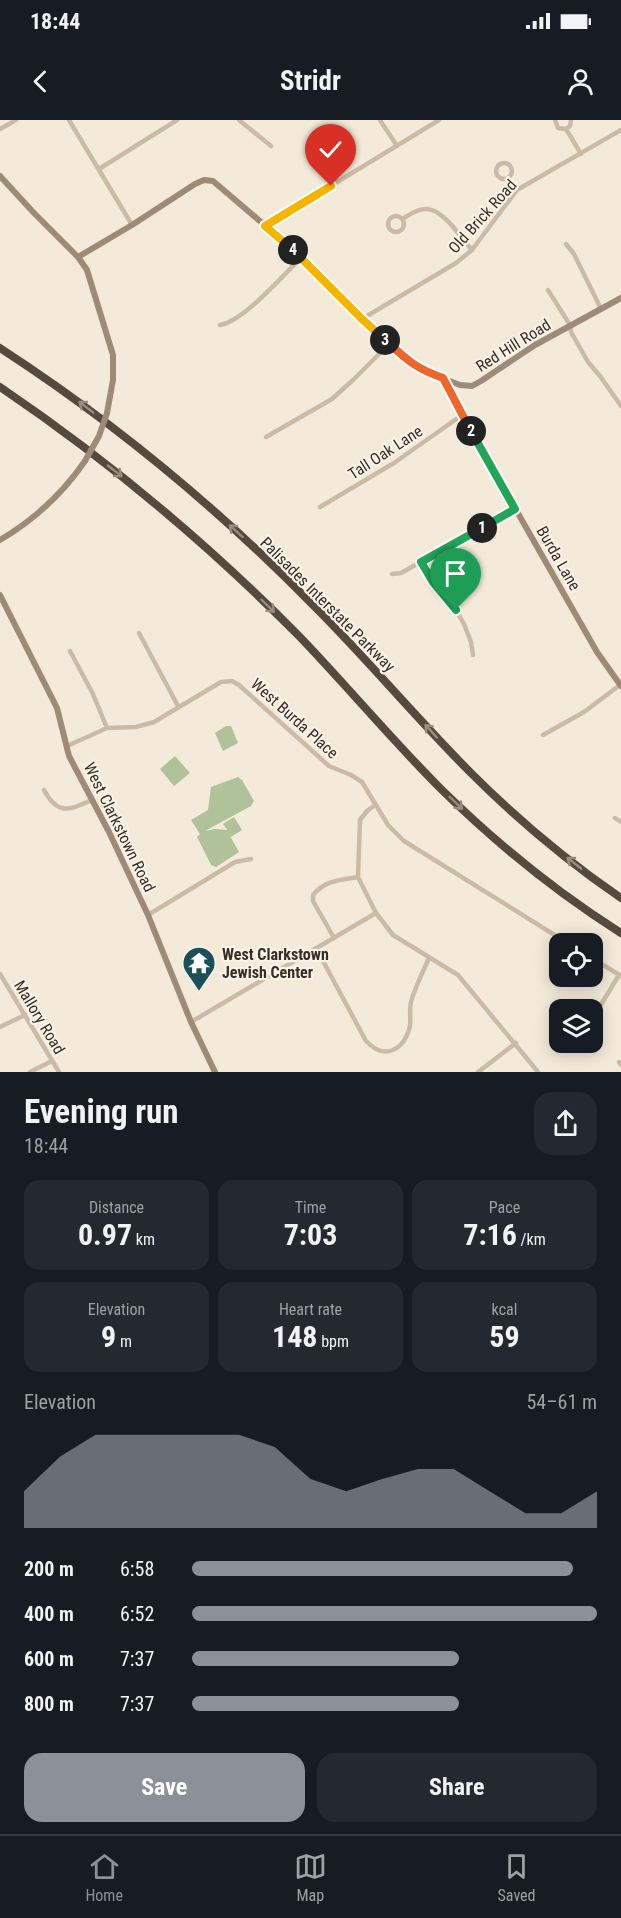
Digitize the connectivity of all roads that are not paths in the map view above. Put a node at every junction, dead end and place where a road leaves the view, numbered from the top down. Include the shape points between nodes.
1 (15, 120) edge
2 (69, 120) edge
3 (177, 120) edge
4 (239, 120) edge
5 (380, 120) edge
6 (439, 120) edge
7 (555, 120) edge
8 (571, 120) edge
9 (0, 129) edge
10 (566, 129) junction
11 (621, 130) edge
12 (271, 146) dead end
13 (397, 146) junction
14 (581, 154) junction
15 (99, 169) junction
16 (0, 176) edge
17 (509, 178) dead end
18 (517, 190) junction
19 (402, 219) dead end
20 (132, 225) junction
21 (265, 226) junction
22 (566, 244) dead end
23 (472, 250) junction
24 (78, 257) junction
25 (302, 257) junction
26 (548, 290) dead end
27 (621, 298) edge
28 (601, 309) junction
29 (362, 319) junction
30 (570, 325) junction
31 (220, 326) dead end
32 (389, 344) junction
33 (0, 348) edge
34 (443, 378) junction
35 (0, 387) edge
36 (621, 406) edge
37 (462, 415) junction
38 (266, 437) dead end
39 (320, 507) dead end
40 (515, 509) junction
41 (0, 540) edge
42 (421, 562) junction
43 (392, 574) dead end
44 (0, 595) edge
45 (139, 633) dead end
46 (70, 651) dead end
47 (473, 655) dead end
48 (621, 685) edge
49 (178, 706) junction
50 (107, 728) junction
51 (543, 735) dead end
52 (67, 746) junction
53 (44, 790) dead end
54 (92, 800) junction
55 (375, 805) junction
56 (615, 818) dead end
57 (621, 822) edge
58 (251, 859) dead end
59 (358, 877) junction
60 (621, 898) edge
61 (376, 913) junction
62 (148, 915) junction
63 (551, 933) edge
64 (621, 933) edge
65 (334, 938) junction
66 (316, 948) junction
67 (429, 958) junction
68 (603, 965) edge
69 (0, 975) edge
70 (620, 975) edge
71 (603, 1002) edge
72 (25, 1015) junction
73 (191, 1022) junction
74 (0, 1027) edge
75 (516, 1043) junction
76 (52, 1061) junction
77 (30, 1072) edge
78 (59, 1072) edge
79 (215, 1072) edge
80 (478, 1072) edge
81 (538, 1072) edge

1 - 9 street
2 - 15 street
3 - 15 street
4 - 12 street
5 - 13 street
6 - 13 street
7 - 10 street via 558,128
8 - 10 street
10 - 14 street
11 - 14 street, Old Brick Road
13 - 21 street
14 - 18 street, Old Brick Road
15 - 20 street
16 - 24 street
17 - 18 street
18 - 23 street, Old Brick Road
19 - 23 street via 416,211 434,210
20 - 21 street, Red Hill Road via 204,180 224,189
20 - 24 street, Red Hill Road
21 - 25 street, Red Hill Road
22 - 28 street
23 - 29 street, Old Brick Road
24 - 41 street, bridge via 91,280 113,355 107,413 85,461 64,489 27,523
25 - 29 street, Red Hill Road
25 - 31 street via 248,309
26 - 30 street
27 - 28 street, Red Hill Road
28 - 30 street, Red Hill Road
29 - 32 street, Red Hill Road
30 - 34 street, Red Hill Road via 472,386
30 - 36 street via 588,362
32 - 34 street, Red Hill Road via 421,370
32 - 38 street via 332,399
60 -> 33 highway, Palisades Interstate Parkway via 546,841 488,790 322,614 217,514 118,432
34 - 37 street, Burda Lane
35 -> 64 highway via 108,466 195,538 300,637 476,822 550,884
37 - 39 street, Tall Oak Lane via 394,463
37 - 40 street, Burda Lane
40 - 42 street
40 - 48 street, Burda Lane via 597,652
42 - 43 street
42 - 47 street via 464,624
44 - 52 street, West Clarkstown Road via 57,708
45 - 49 street
46 - 50 street
48 - 51 street
49 - 50 street, West Burda Place via 146,725
49 - 55 street, West Burda Place via 221,682 232,681 329,766 362,782
50 - 52 street, West Burda Place
52 - 54 street, West Clarkstown Road
53 - 54 street via 53,805 65,809
54 - 62 street, West Clarkstown Road
55 - 59 street via 360,820
55 - 63 street, West Burda Place via 404,841
56 - 57 street
58 - 62 street via 235,862
59 - 61 street
59 - 65 street via 332,881 314,895 313,901
61 - 65 street
61 - 67 street via 393,934
62 - 73 street, West Clarkstown Road
65 - 66 street
66 - 67 street via 366,1041 375,1050 388,1052 403,1044 410,1025 411,1004
66 - 73 street
67 - 75 street via 458,975
68 - 70 street
69 - 72 street, Mallory Road
70 - 71 street
72 - 74 street
72 - 76 street, Mallory Road
73 - 79 street, West Clarkstown Road
75 - 80 street
75 - 81 street
76 - 77 street
76 - 78 street, Mallory Road

